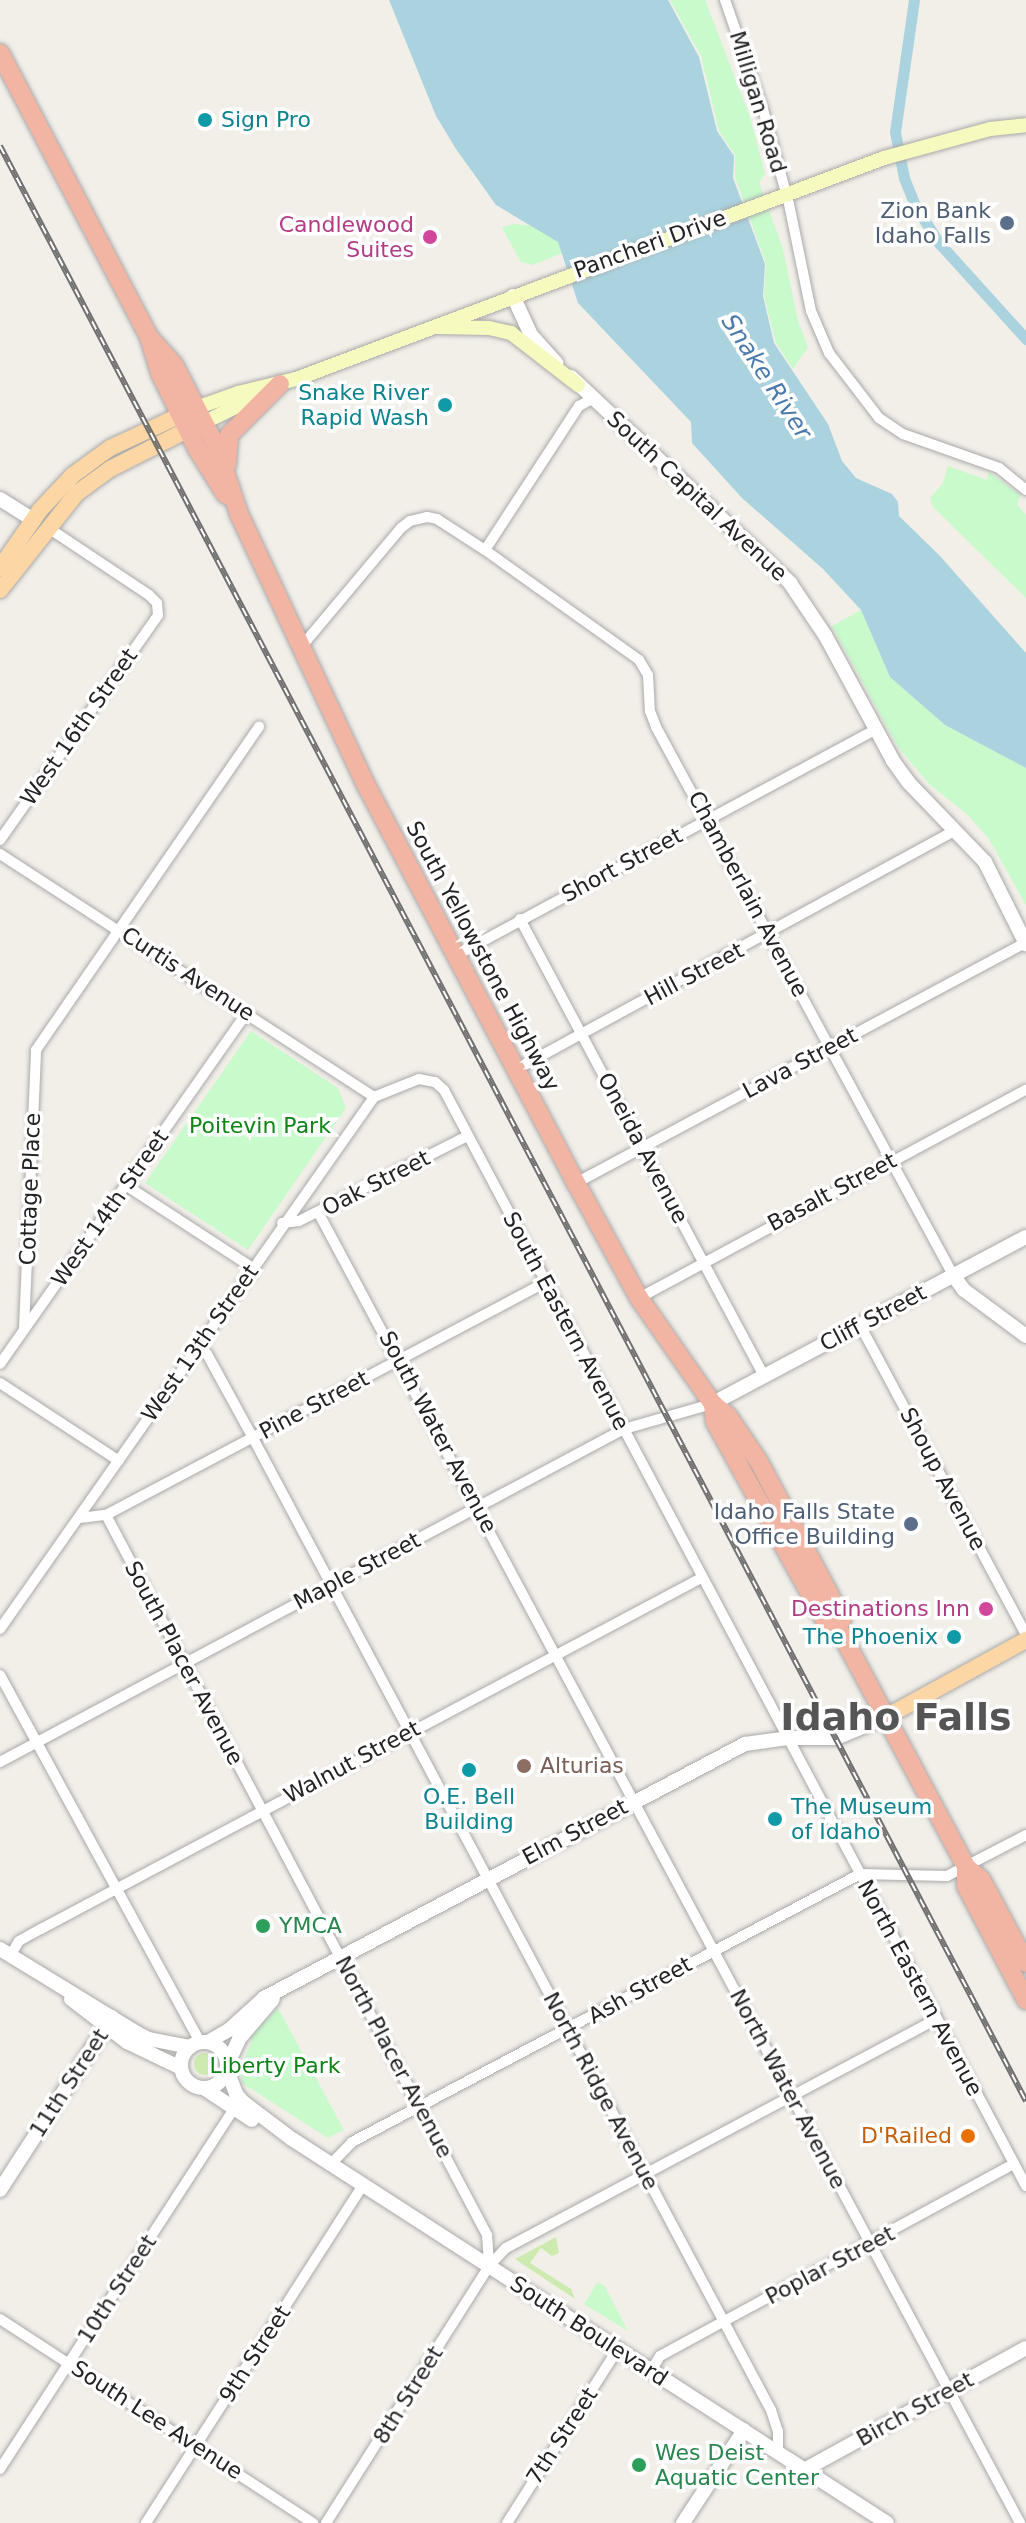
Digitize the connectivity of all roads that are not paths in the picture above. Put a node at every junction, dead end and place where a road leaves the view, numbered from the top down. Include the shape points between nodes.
1 (725, 0) edge
2 (1, 55) edge
3 (1026, 125) edge
4 (787, 200) junction
5 (513, 296) junction
6 (429, 327) junction
7 (280, 384) junction
8 (578, 385) junction
9 (592, 399) junction
10 (192, 419) junction
11 (1026, 490) edge
12 (0, 499) edge
13 (239, 514) junction
14 (40, 523) junction
15 (485, 550) junction
16 (0, 568) edge
17 (0, 583) edge
18 (0, 590) edge
19 (299, 644) junction
20 (259, 727) dead end
21 (875, 730) junction
22 (708, 818) junction
23 (956, 830) junction
24 (0, 840) edge
25 (0, 854) edge
26 (520, 919) junction
27 (120, 930) junction
28 (770, 933) junction
29 (1026, 944) edge
30 (455, 956) junction
31 (247, 1013) junction
32 (583, 1034) junction
33 (831, 1047) junction
34 (515, 1070) junction
35 (1026, 1090) edge
36 (374, 1097) junction
37 (467, 1136) junction
38 (643, 1147) junction
39 (891, 1161) junction
40 (576, 1183) junction
41 (127, 1186) junction
42 (318, 1212) junction
43 (282, 1223) junction
44 (1026, 1237) edge
45 (703, 1261) junction
46 (253, 1268) junction
47 (953, 1275) junction
48 (544, 1283) junction
49 (639, 1298) junction
50 (860, 1325) junction
51 (24, 1328) junction
52 (1026, 1336) edge
53 (198, 1346) junction
54 (400, 1360) junction
55 (0, 1364) edge
56 (764, 1376) junction
57 (0, 1383) edge
58 (717, 1402) junction
59 (624, 1429) junction
60 (253, 1438) junction
61 (119, 1461) junction
62 (477, 1507) junction
63 (106, 1515) junction
64 (80, 1518) junction
65 (701, 1578) junction
66 (331, 1585) junction
67 (0, 1629) edge
68 (1026, 1637) edge
69 (557, 1654) junction
70 (183, 1663) junction
71 (0, 1675) edge
72 (886, 1717) junction
73 (410, 1732) junction
74 (788, 1738) junction
75 (37, 1742) junction
76 (0, 1762) edge
77 (634, 1801) junction
78 (262, 1811) junction
79 (1026, 1835) edge
80 (966, 1867) junction
81 (860, 1874) junction
82 (488, 1879) junction
83 (116, 1889) junction
84 (714, 1949) junction
85 (5, 1952) edge
86 (342, 1958) junction
87 (1026, 1963) edge
88 (279, 1993) junction
89 (1026, 2000) edge
90 (936, 2019) junction
91 (109, 2022) junction
92 (567, 2028) junction
93 (199, 2044) junction
94 (228, 2066) junction
95 (181, 2068) junction
96 (205, 2089) junction
97 (791, 2096) junction
98 (420, 2106) junction
99 (234, 2108) junction
100 (292, 2139) junction
101 (331, 2164) junction
102 (1014, 2164) junction
103 (645, 2174) junction
104 (363, 2185) junction
105 (1026, 2186) edge
106 (0, 2190) edge
107 (871, 2243) junction
108 (489, 2266) junction
109 (0, 2319) edge
110 (724, 2322) junction
111 (1026, 2348) edge
112 (618, 2349) junction
113 (69, 2363) junction
114 (651, 2371) junction
115 (949, 2390) junction
116 (744, 2430) junction
117 (196, 2447) junction
118 (778, 2453) junction
119 (0, 2469) edge
120 (804, 2470) junction
121 (865, 2517) edge
122 (146, 2523) edge
123 (313, 2523) edge
124 (326, 2523) edge
125 (507, 2523) edge
126 (683, 2523) edge
127 (887, 2523) edge
128 (1020, 2523) edge

1 - 4 street, Milligan Road via 763,109
2 - 10 highway, South Yellowstone Highway via 149,337 174,365
3 - 4 main road, Pancheri Drive via 918,147
4 - 5 main road, Pancheri Drive via 757,204
4 - 11 street, Milligan Road via 817,331 854,389 879,418 903,434 999,468
5 - 6 main road, Pancheri Drive
5 - 8 street, South Capital Avenue via 531,335
6 - 7 main road, Pancheri Drive
6 - 8 main road via 503,330 524,340
7 - 10 main road, Pancheri Drive via 238,393
7 - 13 highway via 229,436 227,463
8 - 9 street, South Capital Avenue
9 - 15 street via 579,406
9 - 21 street, South Capital Avenue via 790,583 825,635
10 - 13 highway, South Yellowstone Highway via 210,473
10 - 14 main road via 110,469
10 - 14 main road via 110,448 76,473
12 - 14 street
13 - 19 highway, South Yellowstone Highway
14 - 16 main road
14 - 17 main road
14 - 18 main road
14 - 24 street, West 16th Street via 149,595 157,603 158,615
15 - 19 street, Chamberlain Avenue via 437,519 417,518 401,528
15 - 22 street, Chamberlain Avenue via 639,660 648,675 656,727
19 - 30 highway, South Yellowstone Highway
20 - 27 street
21 - 22 street, Short Street
21 - 23 street, South Capital Avenue via 909,783
22 - 26 street, Short Street
22 - 28 street, Chamberlain Avenue
23 - 28 street, Hill Street
23 - 29 street, South Capital Avenue via 985,862
25 - 27 street, Curtis Avenue
26 - 30 street, Short Street
26 - 32 street, Oneida Avenue
27 - 31 street, Curtis Avenue
27 - 51 street, Cottage Place via 36,1050
28 - 32 street, Hill Street
28 - 33 street, Chamberlain Avenue
29 - 33 street, Lava Street
30 - 34 highway, South Yellowstone Highway
31 - 36 street, Curtis Avenue
31 - 41 street, West 14th Street
32 - 34 street, Hill Street
32 - 38 street, Oneida Avenue
33 - 38 street, Lava Street
33 - 39 street, Chamberlain Avenue
34 - 40 highway, South Yellowstone Highway
35 - 39 street, Basalt Street
36 - 37 street, South Eastern Avenue via 419,1079 441,1085
36 - 43 street, West 13th Street
37 - 42 street, Oak Street
37 - 48 street, South Eastern Avenue
38 - 40 street, Lava Street
38 - 45 street, Oneida Avenue
39 - 45 street, Basalt Street
39 - 47 street, Chamberlain Avenue
40 - 49 highway, South Yellowstone Highway
41 - 46 street
41 - 51 street, West 14th Street
42 - 43 street, Oak Street
42 - 54 street, South Water Avenue
43 - 46 street, West 13th Street
44 - 47 street, Cliff Street
45 - 49 street, Basalt Street
45 - 56 street, Oneida Avenue
46 - 53 street, West 13th Street
47 - 50 street, Cliff Street
47 - 52 street, Chamberlain Avenue via 964,1290
48 - 54 street, Pine Street
48 - 59 street, South Eastern Avenue
49 - 58 highway, South Yellowstone Highway
50 - 56 street, Cliff Street
50 - 68 street, Shoup Avenue
51 - 55 street, West 14th Street
53 - 60 street, North Ridge Avenue
53 - 61 street, West 13th Street
54 - 60 street, Pine Street
54 - 62 street, South Water Avenue
56 - 58 street, Cliff Street
57 - 61 street
58 - 59 street, Maple Street
58 - 72 highway, South Yellowstone Highway via 766,1473 842,1618 838,1629
59 - 62 street, Maple Street
59 - 65 street, South Eastern Avenue
60 - 63 street, Pine Street
60 - 66 street, North Ridge Avenue
61 - 64 street, West 13th Street
62 - 66 street, Maple Street
62 - 69 street, South Water Avenue
63 - 64 street, Pine Street
63 - 70 street, South Placer Avenue
64 - 67 street, West 13th Street
65 - 69 street, Walnut Street
65 - 74 street, North Eastern Avenue
66 - 70 street, Maple Street
66 - 73 street, North Ridge Avenue
68 - 72 main road
69 - 73 street, Walnut Street
69 - 77 street, North Water Avenue
70 - 75 street, Maple Street
70 - 78 street, South Placer Avenue
71 - 75 street
72 - 74 street, Elm Street via 836,1738
72 - 80 highway, South Yellowstone Highway
73 - 78 street, Walnut Street
73 - 82 street, North Ridge Avenue
74 - 77 street, Elm Street via 745,1744
74 - 81 street, North Eastern Avenue
75 - 76 street, Maple Street
75 - 83 street
77 - 82 street, Elm Street
77 - 84 street, North Water Avenue
78 - 83 street, Walnut Street
78 - 86 street, North Placer Avenue
79 - 80 street
80 - 81 street via 934,1879
80 - 87 highway via 981,1879
80 - 89 highway via 966,1886
81 - 84 street, Ash Street
81 - 90 street, North Eastern Avenue
82 - 86 street, Elm Street
82 - 92 street, North Ridge Avenue
83 - 85 street, Walnut Street
83 - 93 street
84 - 92 street, Ash Street
84 - 97 street, North Water Avenue
85 - 91 street
86 - 88 street, Elm Street
86 - 98 street, North Placer Avenue
88 - 93 street, Elm Street via 264,1998 229,2030
88 - 94 street, Elm Street via 239,2039
90 - 97 street, 8th Street
90 - 102 street, North Eastern Avenue
91 - 93 street via 149,2039
91 - 95 street via 127,2042
91 - 106 street, 11th Street
92 - 98 street, Ash Street
92 - 103 street, North Ridge Avenue
93 - 94 street via 221,2049
93 - 95 street via 183,2057
94 - 96 street via 219,2083
94 - 100 street, South Boulevard via 243,2102
95 - 96 street via 191,2084
96 - 99 street, South Boulevard
97 - 103 street, 8th Street
97 - 107 street, North Water Avenue
98 - 101 street, Ash Street via 352,2142
98 - 108 street, North Placer Avenue via 487,2235
99 - 100 street, South Boulevard
99 - 113 street, 10th Street
100 - 101 street, South Boulevard
101 - 104 street, South Boulevard
102 - 105 street, North Eastern Avenue
102 - 107 street, Poplar Street
103 - 108 street, 8th Street via 506,2248
103 - 110 street, North Ridge Avenue
104 - 108 street, South Boulevard
104 - 117 street, 9th Street
107 - 110 street, Poplar Street
107 - 115 street, North Water Avenue
108 - 112 street, South Boulevard
108 - 124 street, 8th Street
109 - 113 street, South Lee Avenue
110 - 114 street, Poplar Street via 660,2356
110 - 118 street, North Ridge Avenue via 771,2410
111 - 115 street, Birch Street
112 - 114 street, South Boulevard
112 - 125 street, 7th Street
113 - 117 street, South Lee Avenue
113 - 119 street, 10th Street
114 - 116 street, South Boulevard
115 - 120 street, Birch Street
115 - 128 street, North Water Avenue
116 - 118 street, South Boulevard
116 - 126 street
117 - 122 street, 9th Street
117 - 123 street, South Lee Avenue
118 - 120 street, South Boulevard
120 - 121 street, South Boulevard
121 - 127 street, South Boulevard

